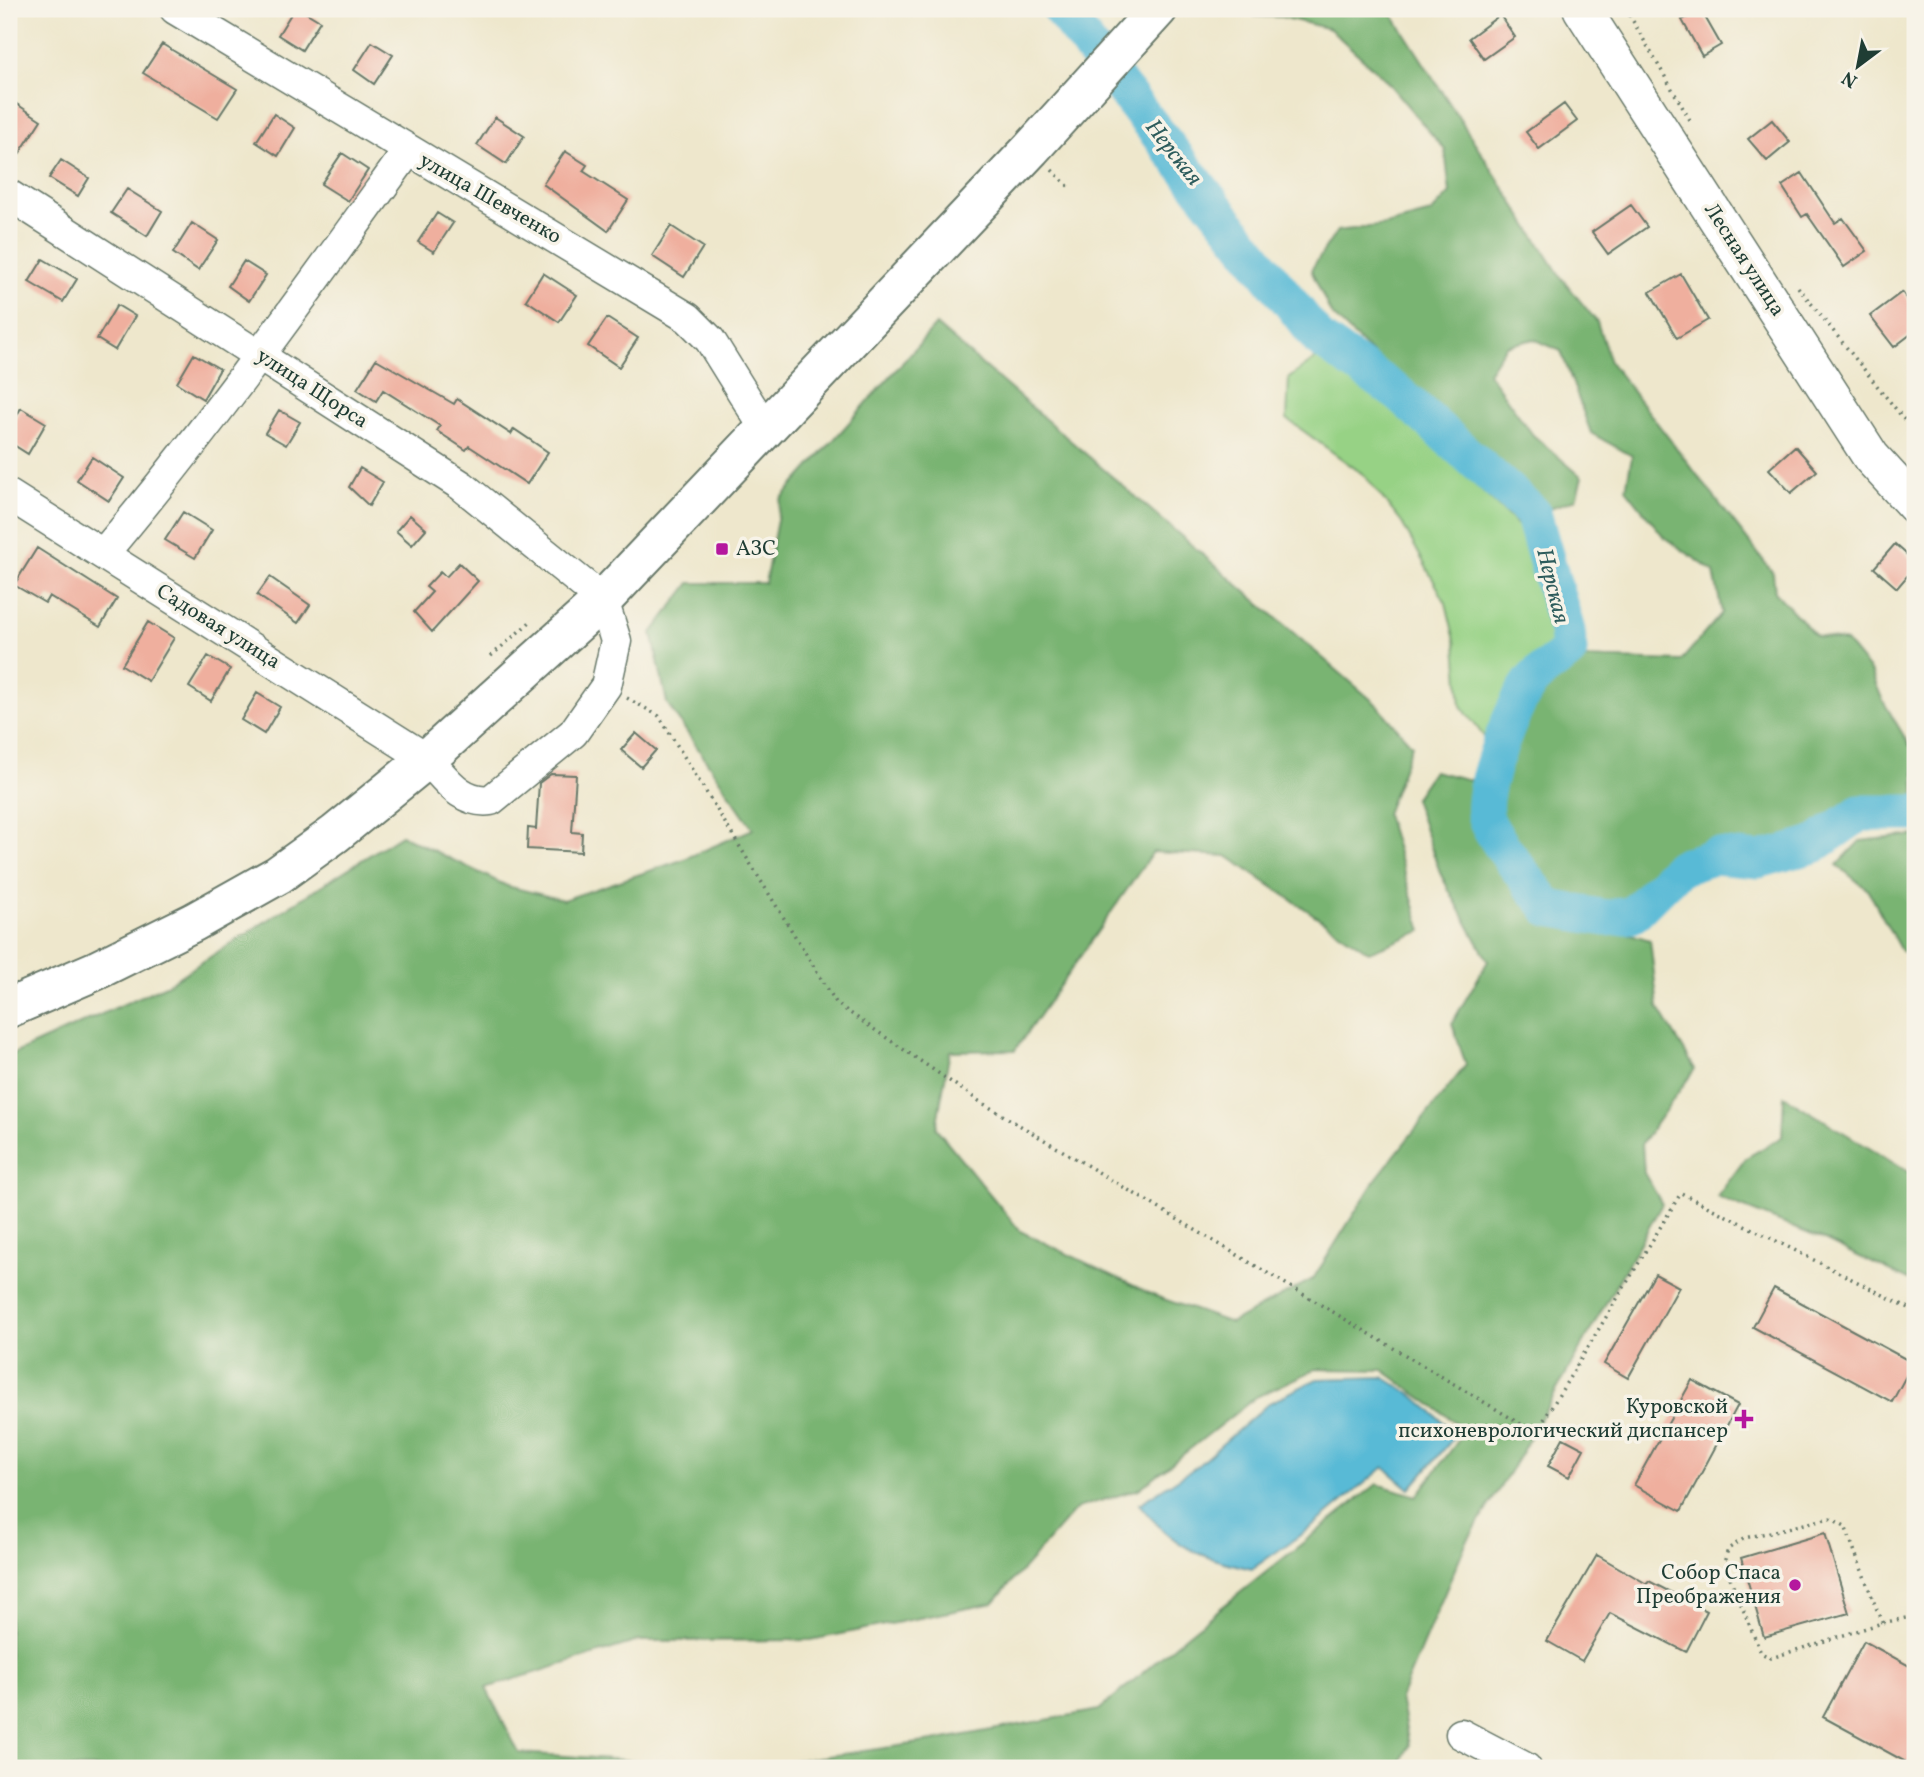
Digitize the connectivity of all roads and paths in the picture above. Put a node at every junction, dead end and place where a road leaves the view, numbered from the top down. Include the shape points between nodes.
1 (175, 9) edge
2 (1158, 9) edge
3 (1581, 9) edge
4 (1626, 9) edge
5 (1695, 128) dead end
6 (408, 151) junction
7 (9, 195) edge
8 (1789, 277) dead end
9 (261, 356) junction
10 (766, 430) junction
11 (1915, 433) edge
12 (9, 495) edge
13 (1915, 505) edge
14 (103, 554) junction
15 (603, 600) junction
16 (530, 622) dead end
17 (491, 656) dead end
18 (606, 686) junction
19 (427, 759) junction
20 (9, 1008) edge
21 (1915, 1311) edge
22 (1915, 1616) edge
23 (1882, 1623) junction
24 (1461, 1734) dead end
25 (1525, 1768) edge

1 - 6 street, улица Шевченко
2 - 10 highway
3 - 13 main road, Лесная улица via 1871,457
4 - 5 path
6 - 9 street
6 - 10 street, улица Шевченко via 688,318 710,340
7 - 9 street, улица Щорса
8 - 11 path
9 - 14 street
9 - 15 street, улица Щорса via 463,486
10 - 15 highway
12 - 14 street, Садовая улица
14 - 19 street, Садовая улица
15 - 18 street via 616,641
15 - 19 highway
16 - 17 path
18 - 19 street, Садовая улица via 573,733 491,800 477,802 461,795
18 - 21 path via 659,716 837,1004 979,1101 1536,1433 1681,1194
19 - 20 highway via 278,875 194,922
22 - 23 path
23 - 23 path via 1845,1526 1830,1518 1745,1538 1728,1549 1724,1563 1729,1576 1761,1653 1771,1658
24 - 25 street

